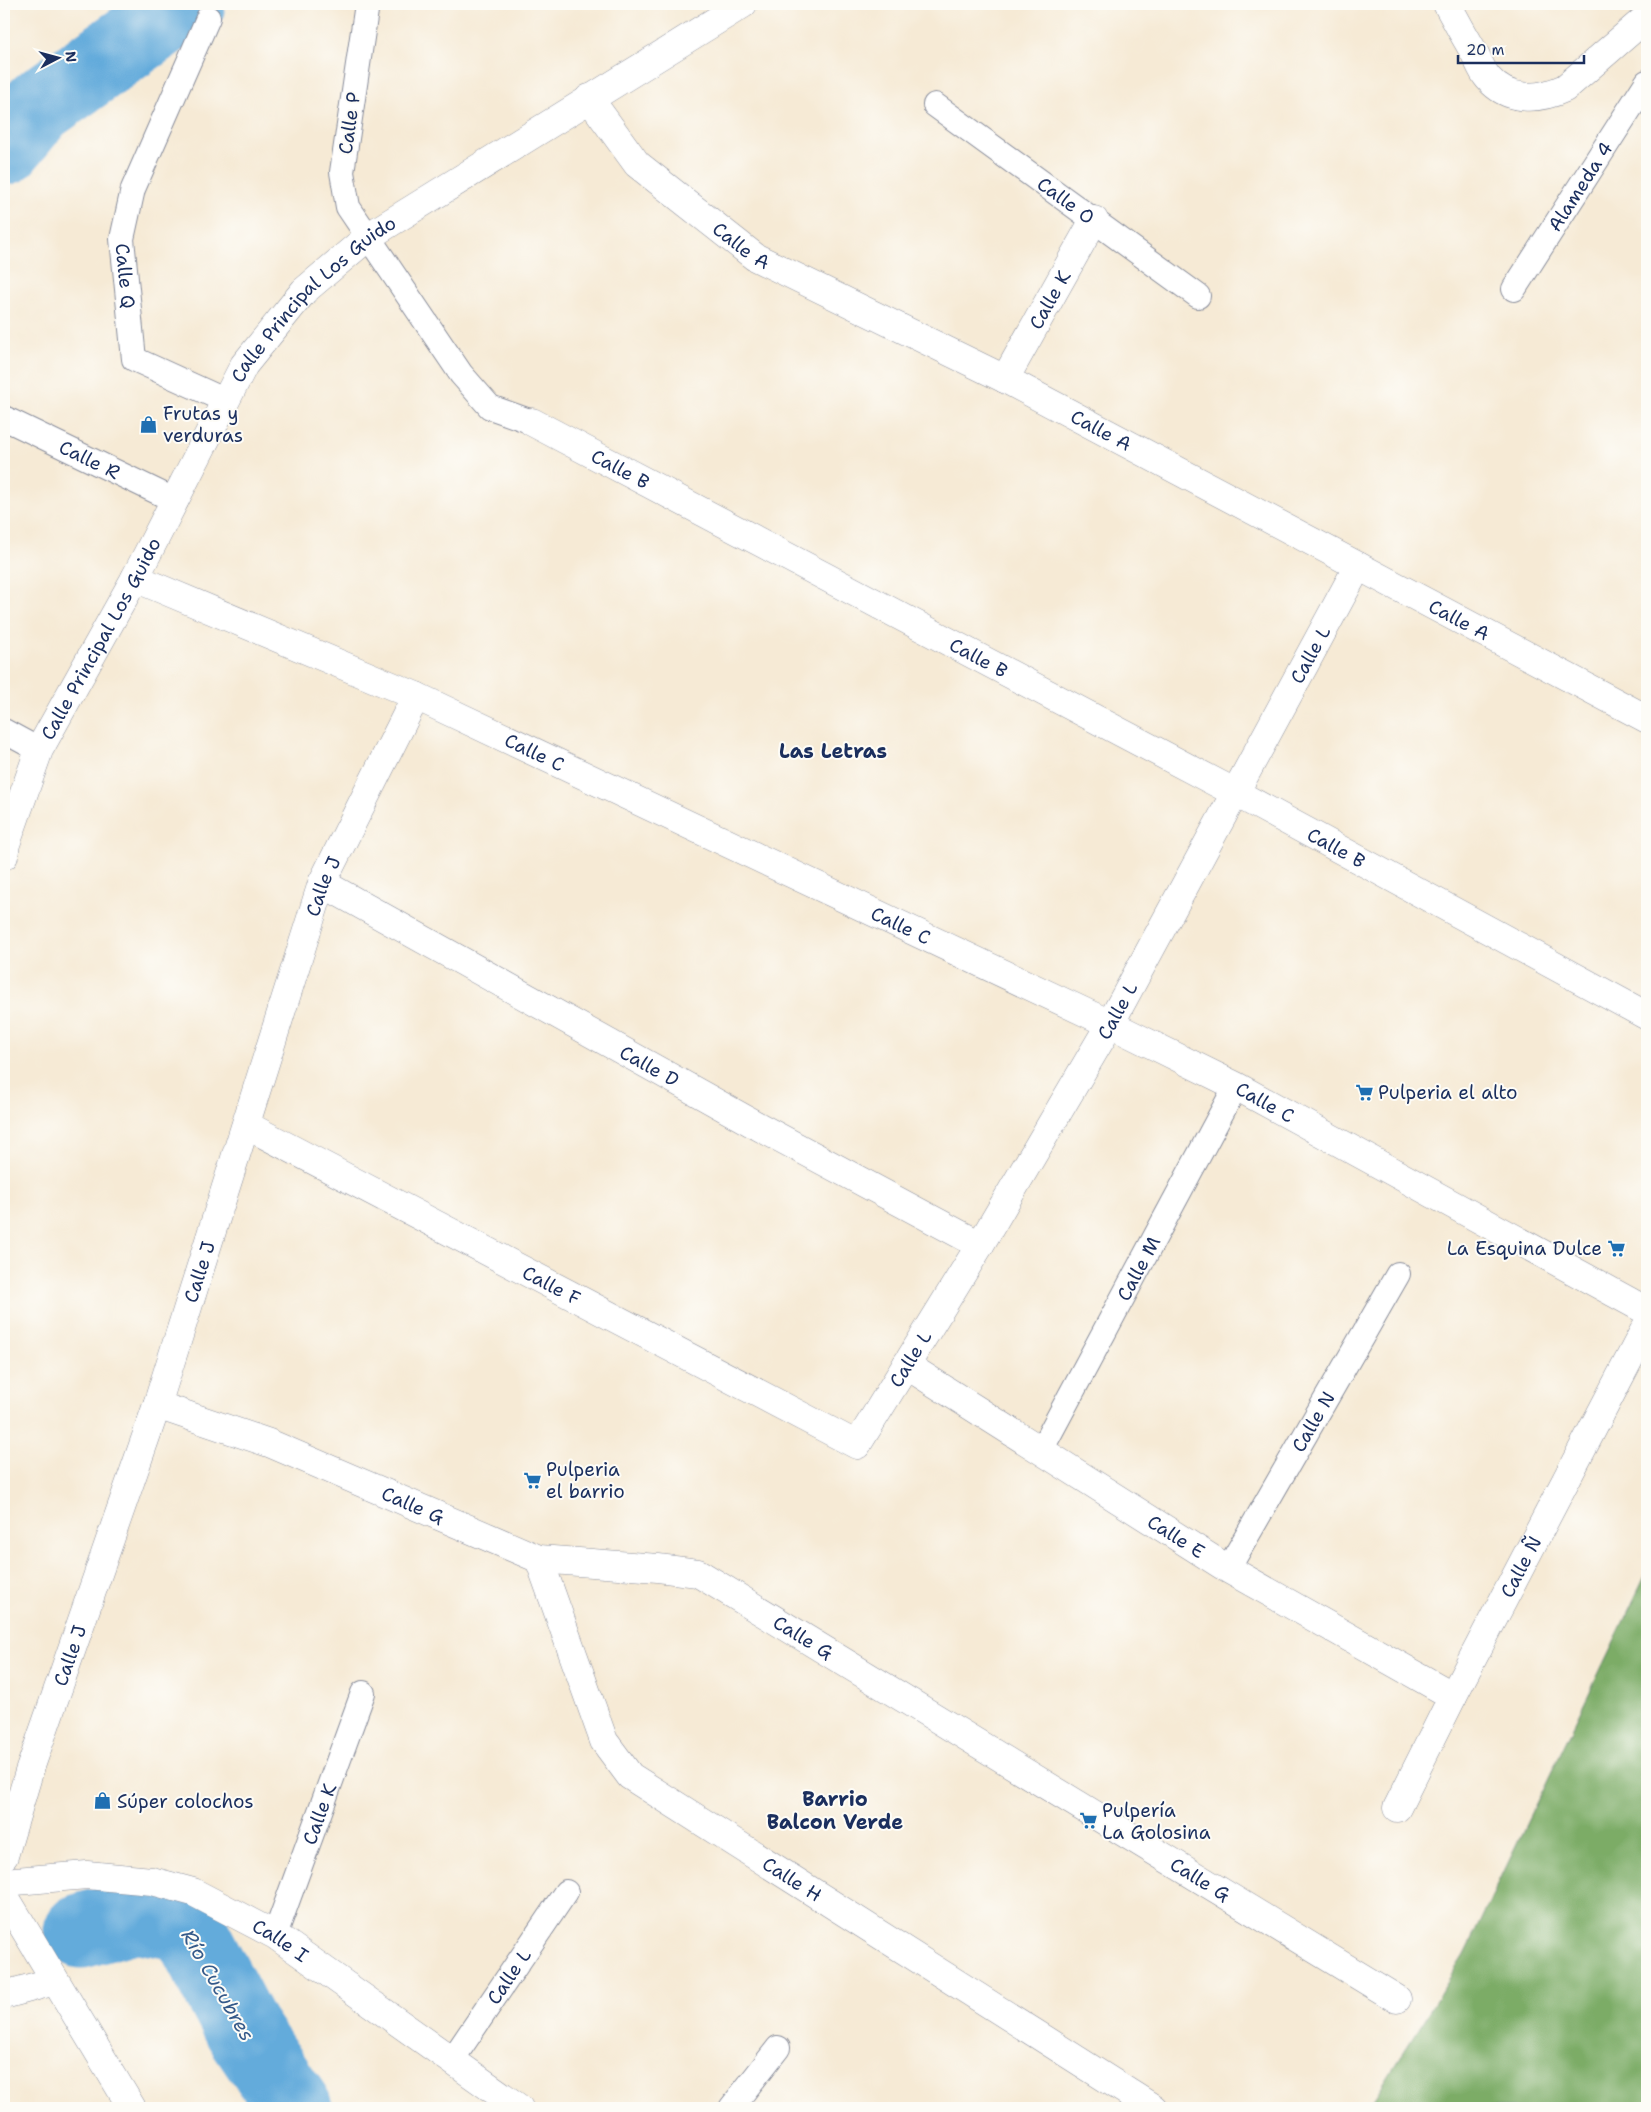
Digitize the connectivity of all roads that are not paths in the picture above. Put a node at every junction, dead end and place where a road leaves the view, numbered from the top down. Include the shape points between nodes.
1 (366, 4) edge
2 (743, 4) edge
3 (1447, 4) edge
4 (1647, 17) edge
5 (208, 18) dead end
6 (1647, 82) edge
7 (589, 98) junction
8 (935, 105) dead end
9 (1094, 220) junction
10 (369, 236) junction
11 (1514, 289) dead end
12 (1198, 296) dead end
13 (1005, 379) junction
14 (226, 401) junction
15 (4, 418) edge
16 (532, 422) joint
17 (176, 501) junction
18 (1358, 566) junction
19 (135, 578) junction
20 (416, 696) junction
21 (1647, 719) edge
22 (4, 731) edge
23 (39, 750) junction
24 (1234, 792) junction
25 (4, 856) edge
26 (322, 883) junction
27 (1647, 1016) edge
28 (1110, 1024) junction
29 (1236, 1086) junction
30 (246, 1124) junction
31 (980, 1244) junction
32 (1398, 1274) dead end
33 (1647, 1311) edge
34 (1647, 1325) edge
35 (906, 1365) junction
36 (157, 1404) junction
37 (857, 1445) joint
38 (1041, 1450) junction
39 (539, 1559) junction
40 (1228, 1569) junction
41 (363, 1693) dead end
42 (1453, 1696) junction
43 (1397, 1808) dead end
44 (4, 1856) edge
45 (4, 1882) edge
46 (566, 1892) dead end
47 (4, 1895) edge
48 (275, 1935) junction
49 (55, 1981) junction
50 (4, 1995) edge
51 (1397, 1999) dead end
52 (778, 2048) dead end
53 (452, 2060) junction
54 (132, 2108) edge
55 (519, 2108) edge
56 (731, 2108) edge
57 (1153, 2108) edge

1 - 10 lane, Calle P via 342,172 348,207
2 - 7 street, Calle Principal Los Guido
3 - 4 street via 1488,78 1500,89 1532,98 1565,88
5 - 14 lane, Calle Q via 133,189 122,239 134,359
6 - 11 lane, Alameda 4
7 - 10 street, Calle Principal Los Guido
7 - 13 street, Calle A via 637,164 755,256
8 - 9 lane, Calle O
9 - 12 lane, Calle O
9 - 13 street, Calle K
10 - 14 street, Calle Principal Los Guido via 304,292 244,365
10 - 16 lane, Calle B via 461,374 490,407
13 - 18 street, Calle A
14 - 17 street, Calle Principal Los Guido
15 - 17 lane, Calle R
16 - 24 street, Calle B
17 - 19 street, Calle Principal Los Guido
18 - 21 street, Calle A
18 - 24 street, Calle L
19 - 20 street, Calle C
19 - 23 street, Calle Principal Los Guido
20 - 26 street, Calle J
20 - 28 street, Calle C
22 - 23 lane
23 - 25 street, Calle Principal Los Guido
24 - 27 street, Calle B
24 - 28 street, Calle L
26 - 30 street, Calle J
26 - 31 street, Calle D via 754,1124
28 - 29 street, Calle C
28 - 31 street, Calle L
29 - 33 street, Calle C
29 - 38 lane, Calle M
30 - 36 street, Calle J
30 - 37 street, Calle F
31 - 35 street, Calle L
32 - 40 lane, Calle N
34 - 42 street, Calle Ñ
35 - 37 street, Calle L
35 - 38 street, Calle E
36 - 39 street, Calle G via 269,1443
36 - 44 street, Calle J via 29,1772
38 - 40 street, Calle E
39 - 51 street, Calle G via 698,1573
39 - 57 street, Calle H via 604,1741 630,1776
40 - 42 street, Calle E
41 - 48 lane, Calle K
42 - 43 street, Calle Ñ
45 - 48 street, Calle I via 87,1875 152,1881 194,1892
46 - 53 lane, Calle L
47 - 49 street
48 - 53 street, Calle I
49 - 50 street
49 - 54 street
52 - 56 lane
53 - 55 street, Calle I

